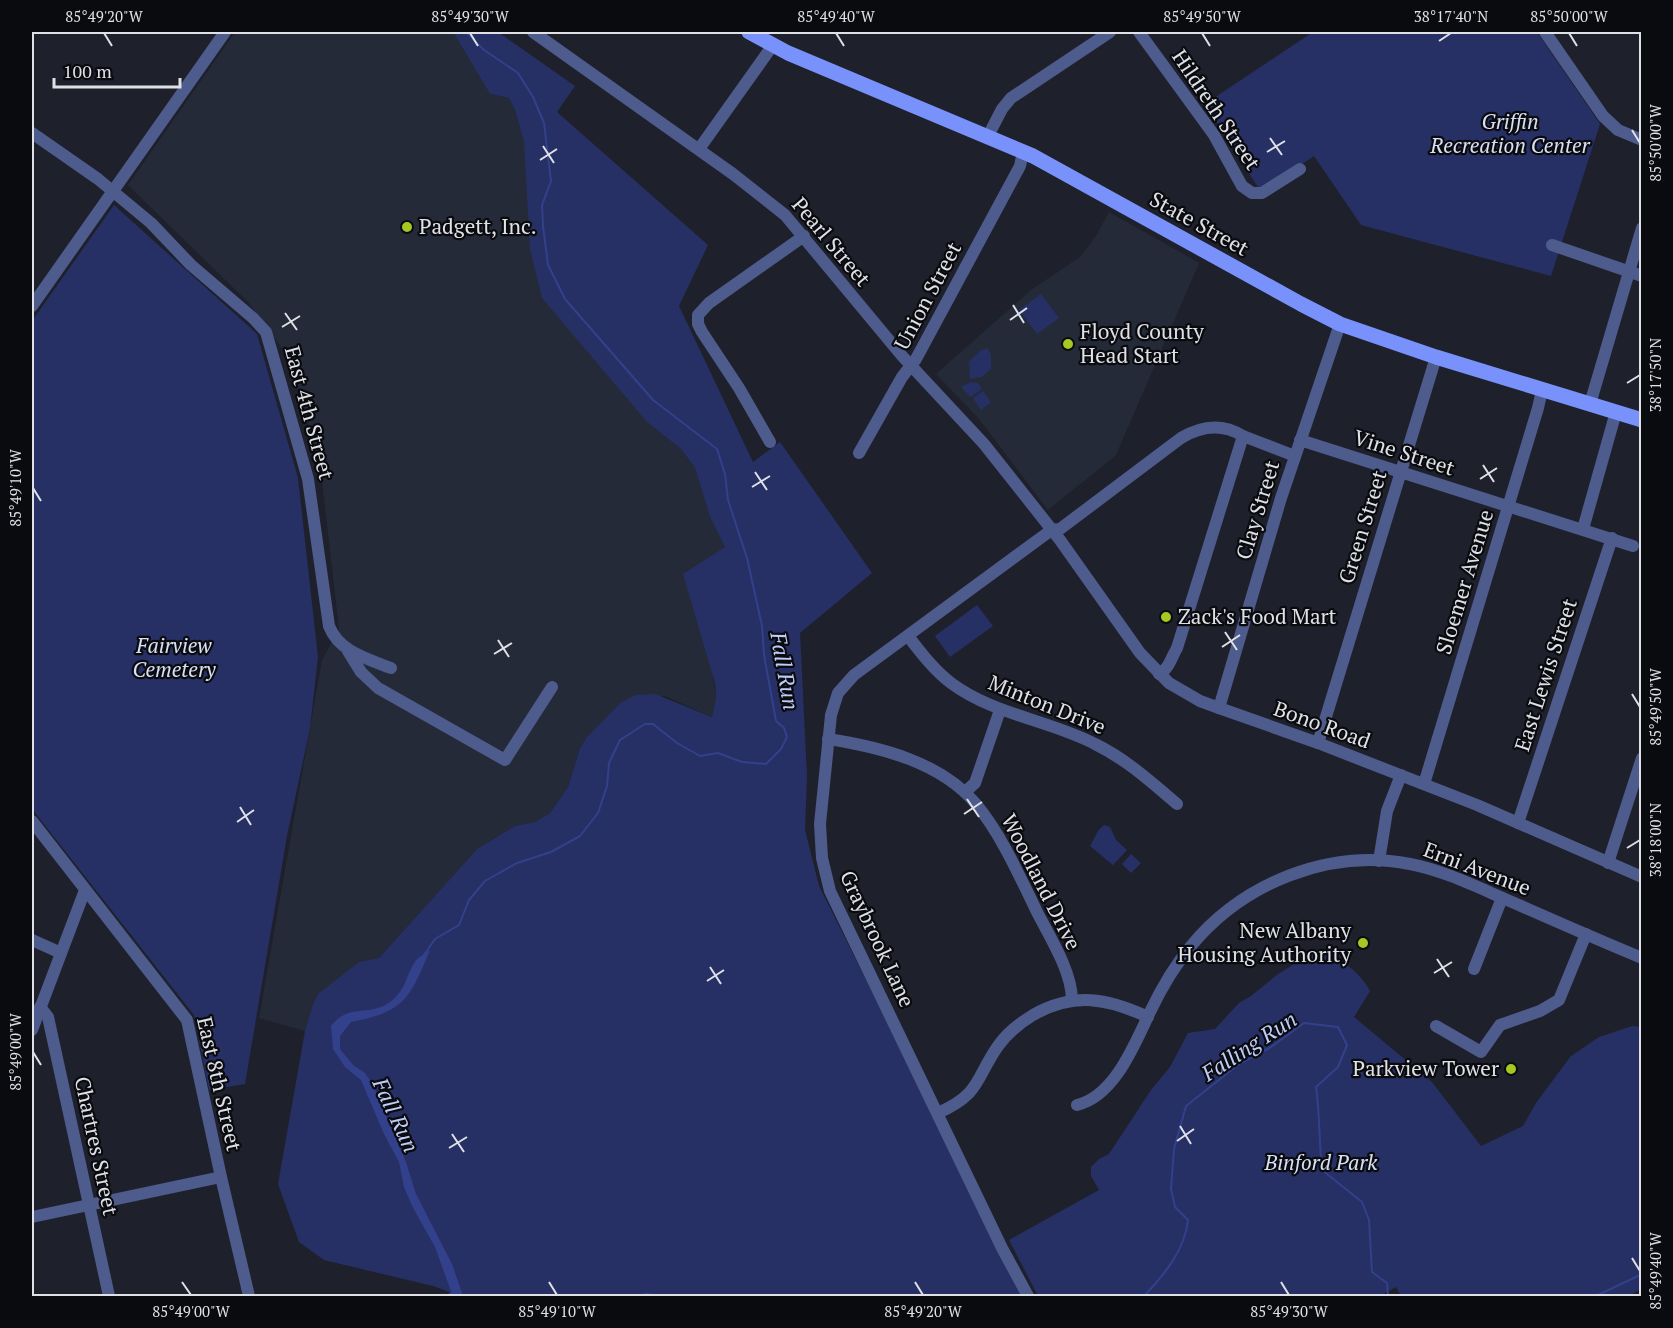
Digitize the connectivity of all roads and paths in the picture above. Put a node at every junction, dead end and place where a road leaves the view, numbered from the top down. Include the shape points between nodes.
1 (225, 32) edge
2 (533, 32) edge
3 (749, 32) edge
4 (1110, 32) edge
5 (1139, 32) edge
6 (1545, 32) edge
7 (773, 45) junction
8 (32, 134) edge
9 (988, 136) junction
10 (1641, 140) edge
11 (699, 149) junction
12 (1023, 152) junction
13 (1299, 169) dead end
14 (112, 191) junction
15 (1641, 228) edge
16 (804, 236) junction
17 (1552, 245) dead end
18 (1627, 272) junction
19 (1641, 276) edge
20 (37, 287) edge
21 (32, 306) edge
22 (1340, 324) junction
23 (1436, 357) junction
24 (912, 367) junction
25 (1542, 390) junction
26 (1590, 404) junction
27 (1616, 412) junction
28 (1641, 420) edge
29 (1243, 436) junction
30 (1300, 440) junction
31 (770, 442) dead end
32 (859, 453) dead end
33 (1295, 456) junction
34 (1401, 472) junction
35 (1508, 506) junction
36 (1583, 529) junction
37 (1051, 530) junction
38 (1612, 538) junction
39 (1633, 546) dead end
40 (908, 636) junction
41 (347, 650) junction
42 (391, 669) dead end
43 (1159, 674) junction
44 (552, 687) dead end
45 (1219, 708) junction
46 (1000, 710) junction
47 (828, 739) junction
48 (1318, 743) junction
49 (1641, 758) edge
50 (1401, 775) junction
51 (1424, 784) junction
52 (965, 792) junction
53 (1177, 804) dead end
54 (32, 821) edge
55 (1518, 823) junction
56 (1378, 861) junction
57 (1608, 863) junction
58 (1641, 878) edge
59 (85, 890) junction
60 (1502, 898) junction
61 (1586, 934) junction
62 (32, 940) edge
63 (61, 953) junction
64 (1641, 958) edge
65 (1474, 969) dead end
66 (1072, 1000) junction
67 (40, 1007) junction
68 (1148, 1017) junction
69 (1436, 1026) dead end
70 (32, 1030) edge
71 (1077, 1105) dead end
72 (938, 1113) junction
73 (221, 1177) junction
74 (89, 1204) junction
75 (32, 1217) edge
76 (109, 1296) edge
77 (249, 1296) edge
78 (1028, 1296) edge

1 - 14 street
2 - 11 street, Pearl Street
3 - 7 main road, State Street
4 - 9 street via 1011,98
5 - 13 street, Hildreth Street via 1214,135 1246,190 1262,193
6 - 10 street via 1603,116 1618,130
7 - 9 main road, State Street
7 - 11 street
8 - 14 street, East 4th Street
9 - 12 main road, State Street
11 - 16 street, Pearl Street via 777,207
12 - 22 main road, State Street
12 - 24 street, Union Street via 1020,166
14 - 20 street
14 - 41 street, East 4th Street via 266,332 308,479 329,626
15 - 18 street
16 - 24 street, Pearl Street
16 - 31 street via 709,303 698,315 702,333
17 - 18 street
18 - 19 street
18 - 26 street
20 - 21 street
22 - 23 main road, State Street
22 - 30 street, Clay Street
23 - 25 main road, State Street
23 - 34 street, Green Street
24 - 32 street, Union Street via 896,387
24 - 37 street, Pearl Street via 984,444
25 - 26 main road, State Street
25 - 35 street, Sloemer Avenue
26 - 27 main road, State Street
27 - 28 main road, State Street
27 - 36 street
29 - 33 street, Graybrook Lane
29 - 37 street, Graybrook Lane via 1221,428 1192,431 1060,529
29 - 43 street via 1177,648 1169,666
30 - 33 street, Clay Street
30 - 34 street, Vine Street
33 - 45 street, Clay Street
34 - 35 street, Vine Street
34 - 48 street, Green Street
35 - 36 street, Vine Street
35 - 51 street, Sloemer Avenue
36 - 38 street, Vine Street
37 - 40 street, Graybrook Lane
37 - 43 street, Bono Road
38 - 39 street, Vine Street
38 - 55 street, East Lewis Street
40 - 46 street, Minton Drive via 952,684
40 - 47 street, Graybrook Lane via 838,693
41 - 42 street, East 4th Street
41 - 44 street via 376,686 505,760
43 - 45 street, Bono Road via 1175,687
45 - 48 street, Bono Road
46 - 52 street via 975,783
46 - 53 street, Minton Drive via 1097,745
47 - 52 street, Woodland Drive via 911,761
47 - 72 street, Graybrook Lane via 820,824 825,874
48 - 50 street, Bono Road
49 - 57 street
50 - 51 street, Bono Road
50 - 56 street via 1387,811
51 - 55 street, Bono Road
52 - 66 street, Woodland Drive via 985,815 1050,936 1070,983
54 - 59 street, East 8th Street
55 - 57 street, Bono Road
56 - 60 street, Erni Avenue via 1436,871
56 - 68 street, Erni Avenue via 1318,866 1241,901 1190,946
57 - 58 street, Bono Road
59 - 63 street
59 - 73 street, East 8th Street via 187,1020
60 - 61 street, Erni Avenue
60 - 65 street
61 - 64 street, Erni Avenue
61 - 69 street via 1559,999 1540,1011 1500,1025 1481,1052
62 - 63 street
63 - 67 street
66 - 68 street via 1108,1002
66 - 72 street via 1049,1006 1012,1030 996,1048 969,1095
67 - 70 street
67 - 74 street, Chartres Street via 48,1017
68 - 71 street, Erni Avenue via 1129,1055 1105,1089 1094,1099
72 - 78 street, Graybrook Lane
73 - 74 street
73 - 77 street, East 8th Street
74 - 75 street
74 - 76 street, Chartres Street

